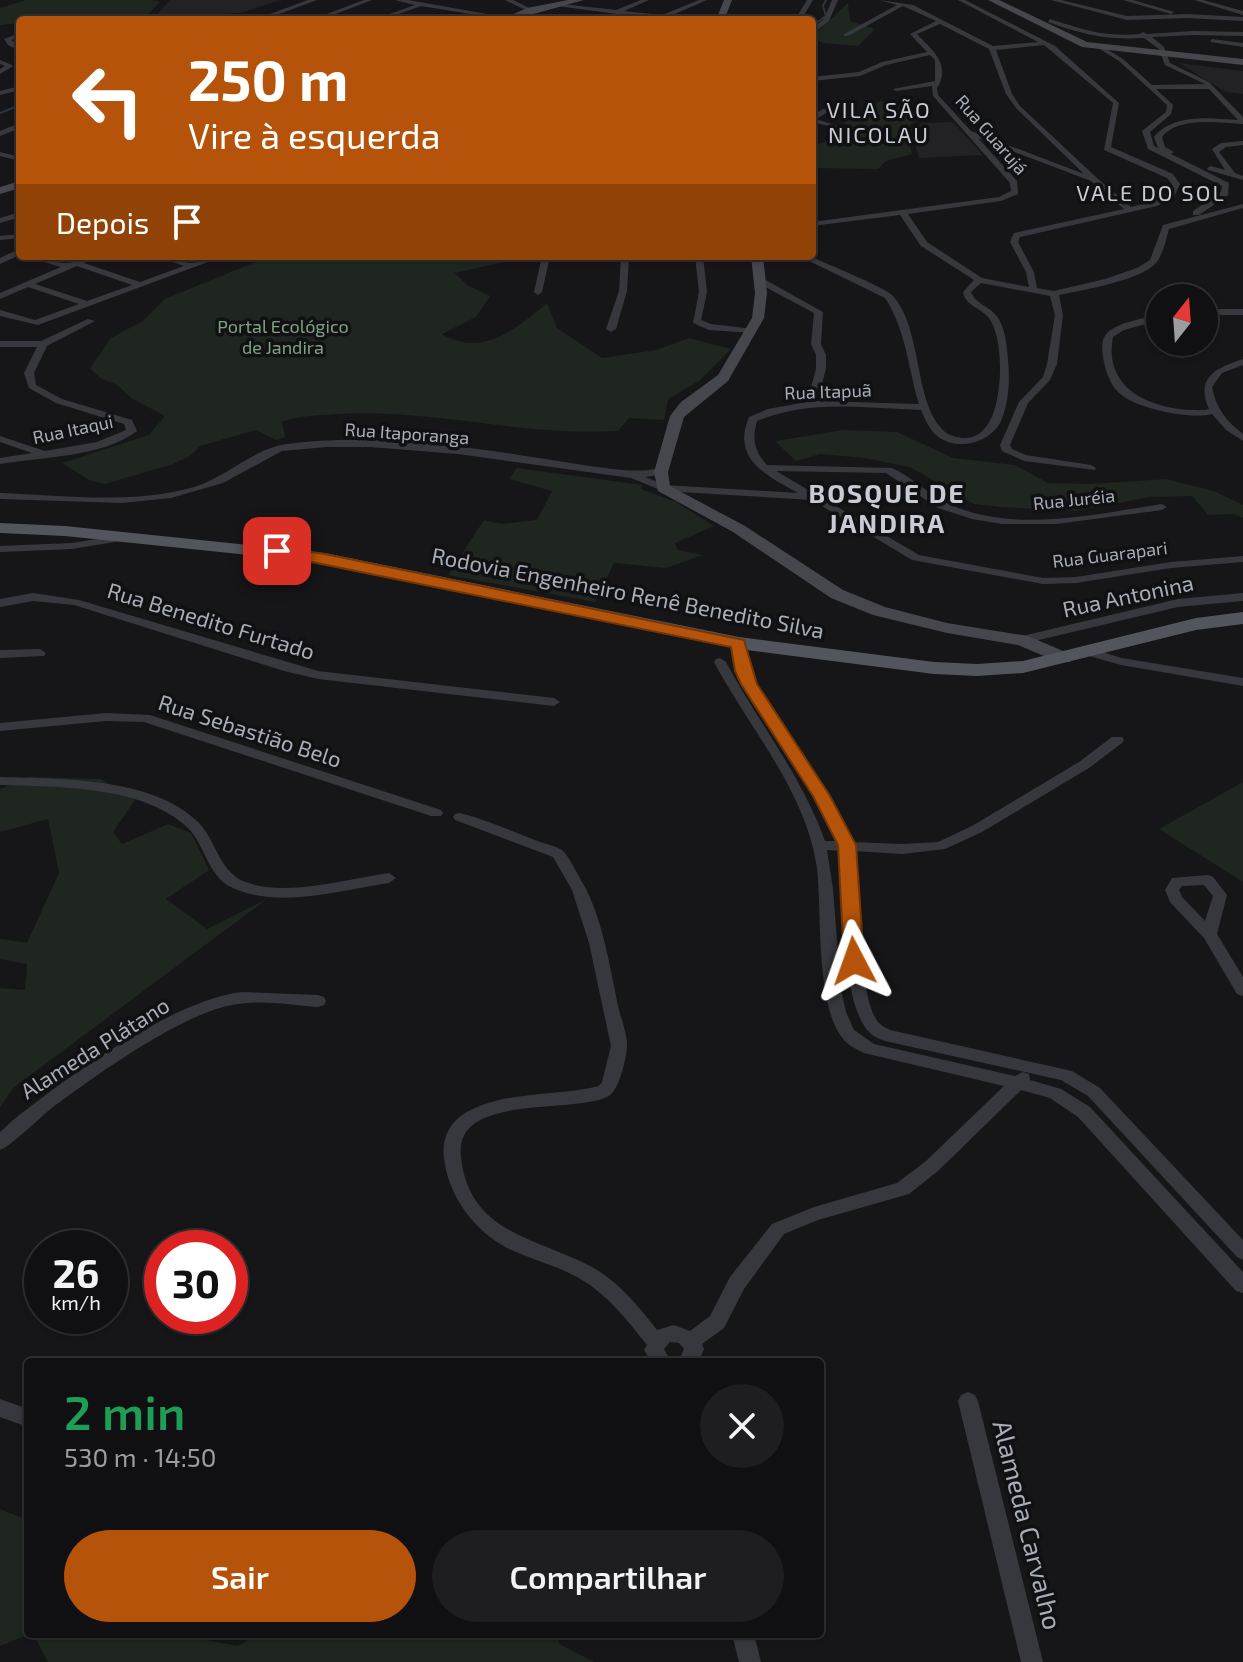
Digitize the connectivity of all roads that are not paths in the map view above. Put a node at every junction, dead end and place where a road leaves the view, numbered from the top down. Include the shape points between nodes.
1 (314, 0) edge
2 (369, 0) edge
3 (398, 0) edge
4 (430, 0) edge
5 (508, 0) edge
6 (595, 0) edge
7 (646, 0) edge
8 (704, 0) edge
9 (835, 0) edge
10 (882, 0) edge
11 (961, 0) edge
12 (992, 0) edge
13 (1006, 0) edge
14 (1054, 0) edge
15 (1126, 0) edge
16 (1197, 0) edge
17 (903, 3) junction
18 (1206, 3) junction
19 (421, 4) junction
20 (578, 4) edge
21 (1243, 5) edge
22 (530, 10) junction
23 (465, 11) junction
24 (614, 13) junction
25 (1027, 13) junction
26 (452, 15) dead end
27 (268, 16) edge
28 (325, 16) edge
29 (387, 16) edge
30 (493, 16) edge
31 (517, 16) edge
32 (637, 16) edge
33 (667, 16) edge
34 (1187, 16) junction
35 (1243, 16) edge
36 (1127, 18) junction
37 (941, 21) junction
38 (1050, 21) junction
39 (816, 29) edge
40 (1243, 34) edge
41 (846, 35) dead end
42 (16, 36) edge
43 (1150, 38) junction
44 (1049, 45) junction
45 (1085, 45) junction
46 (1243, 45) edge
47 (1098, 46) junction
48 (16, 47) edge
49 (1126, 47) junction
50 (992, 48) junction
51 (932, 53) junction
52 (1166, 53) junction
53 (1121, 60) junction
54 (0, 62) edge
55 (1243, 62) edge
56 (0, 72) edge
57 (816, 79) edge
58 (937, 83) junction
59 (1148, 87) junction
60 (1210, 87) junction
61 (896, 89) dead end
62 (843, 101) dead end
63 (816, 117) edge
64 (1163, 119) junction
65 (816, 120) edge
66 (1243, 121) edge
67 (1176, 124) junction
68 (842, 129) dead end
69 (970, 133) junction
70 (1243, 143) edge
71 (0, 154) edge
72 (16, 158) edge
73 (1178, 159) junction
74 (0, 162) edge
75 (1232, 175) junction
76 (1243, 178) edge
77 (1094, 180) junction
78 (1222, 196) junction
79 (1243, 204) edge
80 (1129, 209) junction
81 (904, 214) junction
82 (1185, 220) junction
83 (816, 224) edge
84 (51, 260) edge
85 (84, 260) edge
86 (173, 260) edge
87 (209, 260) edge
88 (545, 260) edge
89 (625, 260) edge
90 (699, 260) edge
91 (758, 260) edge
92 (812, 260) edge
93 (72, 265) junction
94 (192, 266) junction
95 (979, 280) junction
96 (761, 281) junction
97 (27, 284) junction
98 (141, 285) junction
99 (1033, 287) junction
100 (538, 292) dead end
101 (1054, 294) junction
102 (0, 296) edge
103 (88, 305) junction
104 (1218, 312) edge
105 (1243, 312) edge
106 (0, 313) edge
107 (91, 321) dead end
108 (1146, 321) edge
109 (611, 329) dead end
110 (750, 331) junction
111 (0, 344) edge
112 (43, 344) junction
113 (1243, 362) edge
114 (811, 406) junction
115 (925, 407) junction
116 (1214, 410) junction
117 (1243, 438) edge
118 (0, 439) edge
119 (43, 453) junction
120 (0, 461) edge
121 (763, 468) junction
122 (1091, 468) dead end
123 (662, 480) junction
124 (0, 496) edge
125 (814, 497) junction
126 (1162, 507) dead end
127 (0, 528) edge
128 (124, 537) junction
129 (0, 549) edge
130 (1243, 559) edge
131 (1243, 597) edge
132 (0, 603) edge
133 (1243, 618) edge
134 (1022, 640) junction
135 (739, 643) junction
136 (716, 651) junction
137 (1086, 651) junction
138 (40, 653) dead end
139 (0, 654) edge
140 (1064, 658) junction
141 (1243, 682) edge
142 (554, 702) dead end
143 (0, 727) edge
144 (1117, 740) dead end
145 (0, 781) edge
146 (436, 813) dead end
147 (460, 817) dead end
148 (820, 845) junction
149 (847, 845) junction
150 (389, 878) dead end
151 (1209, 934) dead end
152 (1243, 990) edge
153 (318, 1001) dead end
154 (1034, 1067) junction
155 (1019, 1083) junction
156 (0, 1143) edge
157 (1243, 1252) edge
158 (1243, 1285) edge
159 (691, 1341) junction
160 (656, 1342) junction
161 (659, 1358) edge
162 (690, 1358) edge
163 (968, 1401) dead end
164 (0, 1408) edge
165 (24, 1417) edge
166 (744, 1638) edge
167 (750, 1662) edge
168 (1032, 1662) edge

1 - 27 street
2 - 28 street
3 - 19 street
4 - 19 street
5 - 22 street
6 - 20 street
7 - 24 street
8 - 33 street
9 - 39 street via 827,20
10 - 17 street
11 - 44 street
12 - 25 street
13 - 25 street
14 - 36 street
15 - 34 street
16 - 18 street
17 - 37 street
17 - 41 street
18 - 21 street
18 - 35 street
19 - 23 street
19 - 29 street
20 - 22 street
20 - 24 street
22 - 31 street
23 - 26 street
23 - 30 street
24 - 32 street
25 - 38 street
25 - 45 street
34 - 35 street
34 - 36 street
36 - 43 street via 1126,26
37 - 50 street
37 - 51 street, Rua Guarujá via 913,34
38 - 43 street via 1098,36
38 - 47 street
40 - 43 street
42 - 48 street via 8,37
43 - 46 street
43 - 49 street via 1146,46
43 - 52 street
44 - 45 street
44 - 50 street
44 - 80 street via 1116,103 1107,148 1175,180 1167,198
45 - 47 street
45 - 53 street
47 - 49 street
47 - 53 street
49 - 52 street
50 - 77 street via 1018,107
51 - 57 street via 860,74
51 - 58 street, Rua Guarujá via 940,68
52 - 55 street
52 - 60 street via 1167,64
53 - 59 street
54 - 56 street via 10,66
58 - 61 street
58 - 69 street, Rua Guarujá via 935,95
59 - 60 street
59 - 64 street via 1171,108
60 - 66 street
62 - 63 street
64 - 67 street
64 - 73 street via 1148,128 1146,139 1159,153
65 - 68 street
66 - 67 street
67 - 73 street via 1162,130 1158,141
69 - 77 street
69 - 81 street, Rua Guarujá via 1014,183 1015,192 1001,199
70 - 75 street via 1215,151
71 - 72 street
72 - 74 street
73 - 75 street
73 - 78 street via 1226,185
75 - 76 street
77 - 80 street
78 - 79 street
78 - 82 street
79 - 82 street
80 - 99 street via 1014,238
81 - 83 street, Rua Guarujá
81 - 95 street via 924,244
82 - 101 street via 1166,227 1149,266
84 - 93 street
85 - 93 street
86 - 94 street
87 - 94 street
88 - 100 street
89 - 109 street via 623,291
90 - 110 street via 703,292 696,321
91 - 96 street
92 - 115 street via 871,286 898,307
93 - 97 street
93 - 98 street
94 - 98 street
95 - 99 street
95 - 115 street via 967,292 996,323 1007,387 1004,399 979,441 943,437
96 - 110 street via 762,308
96 - 114 street via 819,312 816,344 821,369
97 - 102 street
97 - 103 street
98 - 103 street
99 - 101 street
101 - 122 street via 1059,315 1052,364 1047,378 1024,402 1005,445 1024,458
103 - 106 street via 35,323
104 - 105 street
107 - 112 street
108 - 116 street via 1109,336 1107,351 1118,387 1130,396 1188,414 1204,416
110 - 123 street via 723,378 677,416
111 - 112 street
112 - 119 street, Rua Itaqui via 29,373 32,386 59,401 133,426 110,441
113 - 116 street via 1212,378 1207,387
114 - 115 street, Rua Itapuã
114 - 121 street, Rua Itapuã via 783,408 753,419 748,443 752,458
116 - 117 street
118 - 119 street
119 - 120 street, Rua Itaqui
121 - 125 street
121 - 126 street, Rua Juréia via 888,470 946,508 1031,523
123 - 124 street, Rua Itaporanga via 415,448 330,445 271,451 212,485 166,496
123 - 125 street, Rua Guarapari
123 - 134 street via 837,594 947,628
125 - 130 street, Rua Guarapari via 916,558 1043,581
127 - 128 main road, Rodovia Engenheiro Renê Benedito Silva
128 - 129 street
128 - 136 main road, Rodovia Engenheiro Renê Benedito Silva via 325,558
131 - 134 street, Rua Antonina via 1178,603
132 - 142 street, Rua Benedito Furtado via 33,597 75,602 303,671
133 - 137 main road, Rodovia Engenheiro Renê Benedito Silva
134 - 140 street
135 - 136 main road, Rodovia Engenheiro Renê Benedito Silva
135 - 140 main road, Rodovia Engenheiro Renê Benedito Silva via 977,670
135 - 149 street via 749,684
136 - 148 street via 731,686 781,760
137 - 140 main road, Rodovia Engenheiro Renê Benedito Silva
137 - 141 street
138 - 139 street
143 - 146 street, Rua Sebastião Belo via 134,716
144 - 149 street via 1084,765 940,846
145 - 150 street via 104,787 160,803 194,825 226,878 254,890 284,892
147 - 160 street via 558,854 579,890 597,943 619,1046 604,1091 514,1102 460,1126 451,1140 459,1186 489,1229 516,1246 571,1264 608,1287
148 - 149 street
148 - 155 street via 837,1003 848,1034 870,1049
149 - 154 street via 854,961 872,1026 885,1035
151 - 152 street
153 - 156 street, Alameda Plátano via 232,999 188,1016 70,1085 17,1123
154 - 155 street
154 - 157 street via 1066,1075 1094,1092
155 - 158 street via 1055,1093 1084,1112
155 - 159 street via 903,1189 778,1229 737,1283 717,1322
159 - 160 street via 673,1333
159 - 162 street
160 - 161 street
163 - 168 street, Alameda Carvalho
164 - 165 street
166 - 167 street

